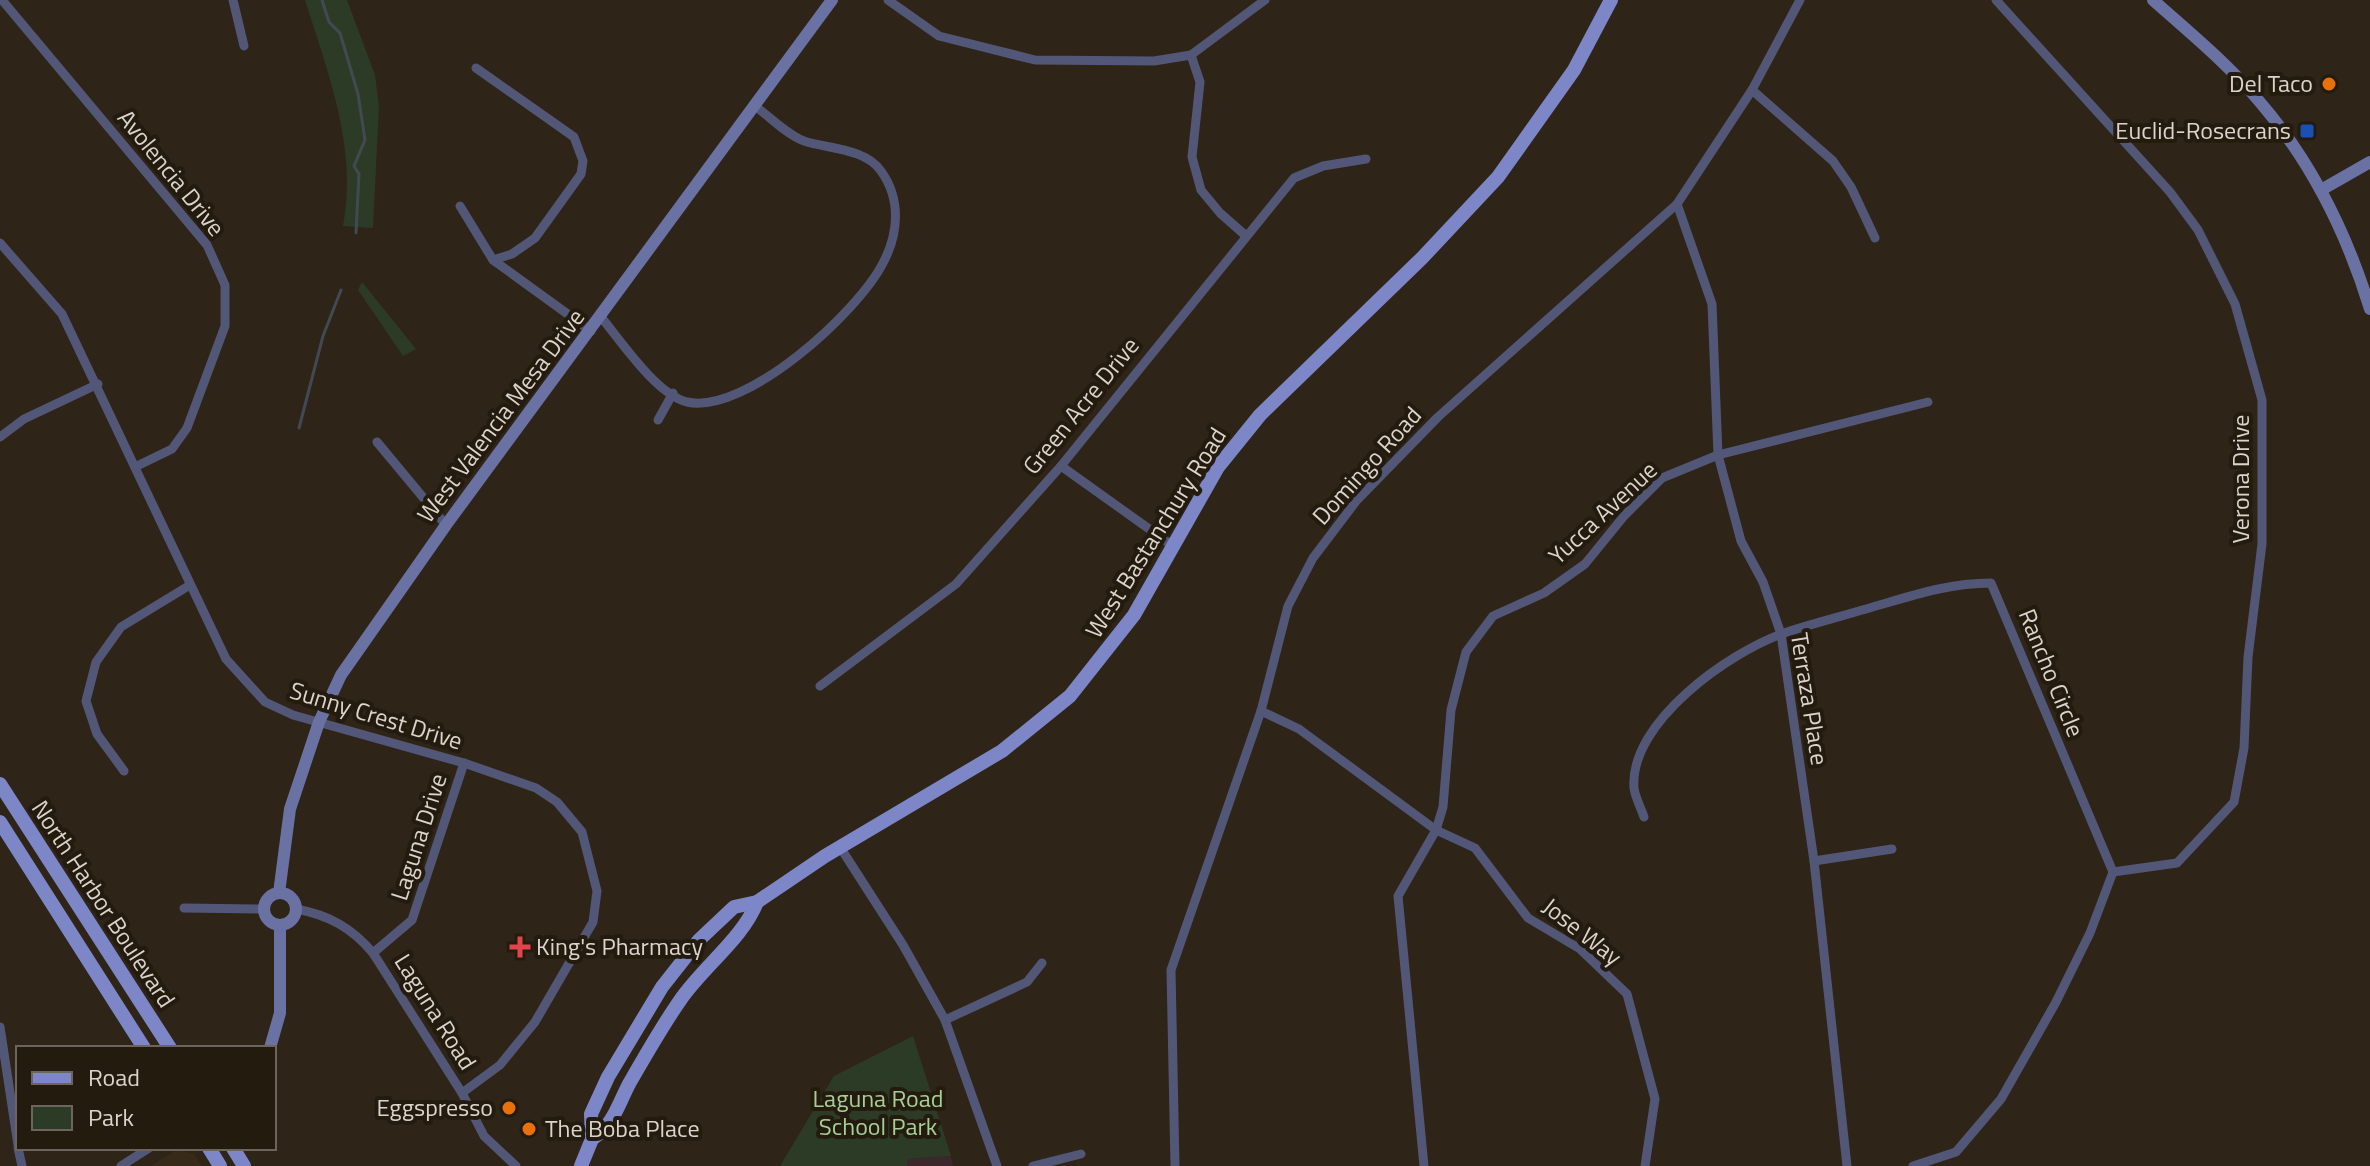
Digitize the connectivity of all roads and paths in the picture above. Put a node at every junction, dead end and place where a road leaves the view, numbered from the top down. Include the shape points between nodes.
1 (2, 0) edge
2 (233, 0) edge
3 (832, 0) edge
4 (888, 0) edge
5 (1265, 0) edge
6 (1611, 0) edge
7 (1800, 0) edge
8 (1996, 0) edge
9 (2153, 0) edge
10 (244, 46) dead end
11 (1191, 55) junction
12 (476, 68) dead end
13 (1752, 90) junction
14 (755, 106) junction
15 (1366, 159) dead end
16 (2370, 162) edge
17 (2321, 190) junction
18 (1677, 204) junction
19 (460, 206) dead end
20 (1245, 235) junction
21 (1875, 238) dead end
22 (0, 243) edge
23 (493, 260) junction
24 (2370, 309) edge
25 (601, 317) junction
26 (591, 331) junction
27 (98, 384) junction
28 (673, 393) junction
29 (1928, 402) dead end
30 (658, 420) dead end
31 (0, 437) edge
32 (377, 442) dead end
33 (1718, 455) junction
34 (137, 466) junction
35 (1061, 466) junction
36 (446, 525) junction
37 (1173, 546) junction
38 (190, 585) junction
39 (1781, 634) junction
40 (820, 686) dead end
41 (1261, 711) junction
42 (319, 722) junction
43 (464, 763) junction
44 (124, 771) dead end
45 (0, 784) edge
46 (1644, 817) dead end
47 (0, 822) edge
48 (1436, 830) junction
49 (840, 847) junction
50 (1892, 849) dead end
51 (1814, 861) junction
52 (2113, 872) junction
53 (279, 893) junction
54 (757, 902) junction
55 (184, 908) dead end
56 (263, 909) junction
57 (296, 909) junction
58 (280, 925) junction
59 (373, 953) junction
60 (1042, 963) dead end
61 (945, 1020) junction
62 (0, 1027) edge
63 (143, 1046) edge
64 (169, 1046) edge
65 (271, 1046) edge
66 (462, 1093) junction
67 (16, 1134) edge
68 (592, 1139) junction
69 (146, 1150) edge
70 (1081, 1154) dead end
71 (121, 1166) edge
72 (516, 1166) edge
73 (581, 1166) edge
74 (997, 1166) edge
75 (1033, 1166) edge
76 (1175, 1166) edge
77 (1424, 1166) edge
78 (1645, 1166) edge
79 (1847, 1166) edge
80 (1913, 1166) edge

1 - 34 street, Avolencia Drive via 207,245 225,285 225,326 187,428 172,449
2 - 10 street
3 - 14 street, West Valencia Mesa Drive
4 - 11 street via 939,36 1035,60 1154,61
5 - 11 street
6 - 37 main road, West Bastanchury Road via 1558,95 1498,177 1260,415 1218,467
7 - 13 street, Domingo Road
8 - 52 street, Verona Drive via 2170,192 2198,230 2235,304 2262,400 2262,544 2248,657 2244,748 2234,802 2177,863
9 - 17 street via 2259,101
11 - 20 street via 1200,82 1192,157 1201,190
12 - 23 street via 574,137 583,161 581,174 535,238
13 - 18 street, Domingo Road
13 - 21 street via 1833,161
14 - 25 street, West Valencia Mesa Drive
14 - 28 street via 802,140 842,148 879,168 895,195 896,225 883,263 839,319 782,369 727,398 687,402
15 - 20 street, Green Acre Drive via 1323,166 1294,178
16 - 17 street
17 - 24 street
18 - 33 street, Terraza Place via 1712,304
18 - 41 street, Domingo Road via 1438,417 1357,500 1313,558 1288,606
19 - 23 street
20 - 35 street, Green Acre Drive
22 - 27 street, Sunny Crest Drive via 62,314
23 - 26 street
25 - 26 street, West Valencia Mesa Drive
25 - 28 street via 654,381
26 - 36 street, West Valencia Mesa Drive
27 - 31 street via 24,419
27 - 34 street, Sunny Crest Drive
28 - 30 street
29 - 33 street, Yucca Avenue
32 - 36 street
33 - 39 street, Terraza Place via 1741,541 1763,582
33 - 48 street, Yucca Avenue via 1662,478 1585,564 1544,593 1493,616 1466,652 1451,710 1443,807
34 - 38 street, Sunny Crest Drive
35 - 37 street
35 - 40 street, Green Acre Drive via 956,584
36 - 42 street, West Valencia Mesa Drive via 365,637
37 - 49 main road, West Bastanchury Road via 1134,615 1070,696 1002,751
38 - 42 street, Sunny Crest Drive via 226,659 244,681 265,702
38 - 44 street via 121,627 96,662 86,701 97,734
39 - 46 street, Rancho Circle via 1730,659 1679,699 1654,729 1637,766 1634,789
39 - 51 street, Terraza Place
39 - 52 street, Rancho Circle via 1957,583 1991,583
41 - 48 street, Jose Way via 1299,729
41 - 76 street, Domingo Road via 1171,970
42 - 43 street, Sunny Crest Drive
42 - 53 street, West Valencia Mesa Drive via 290,809
43 - 59 street, Laguna Drive via 412,920
43 - 66 street, Sunny Crest Drive via 536,788 557,802 582,832 597,891 593,922 535,1022 500,1065
45 - 64 main road, North Harbor Boulevard
47 - 63 main road, North Harbor Boulevard
48 - 77 street, Yucca Avenue via 1398,896
48 - 78 street, Jose Way via 1475,848 1528,918 1580,949 1627,994 1655,1099
49 - 54 main road, West Bastanchury Road
49 - 61 street
50 - 51 street
51 - 79 street, Terraza Place
52 - 80 street via 2056,1002 2001,1099 1956,1152
53 - 56 street via 266,899
53 - 57 street via 293,899
54 - 68 main road, West Bastanchury Road via 748,923 681,998 610,1127
54 - 68 main road, West Bastanchury Road via 734,907 662,987 608,1077 591,1114
55 - 56 street
56 - 58 street via 266,918
57 - 58 street via 293,918
57 - 59 street, Laguna Road via 331,918 357,934
58 - 65 street via 280,1013
59 - 66 street, Laguna Road
60 - 61 street via 1027,982
61 - 74 street
62 - 67 street
66 - 72 street, Laguna Road via 484,1136
68 - 73 main road, West Bastanchury Road
69 - 71 street
70 - 75 street

